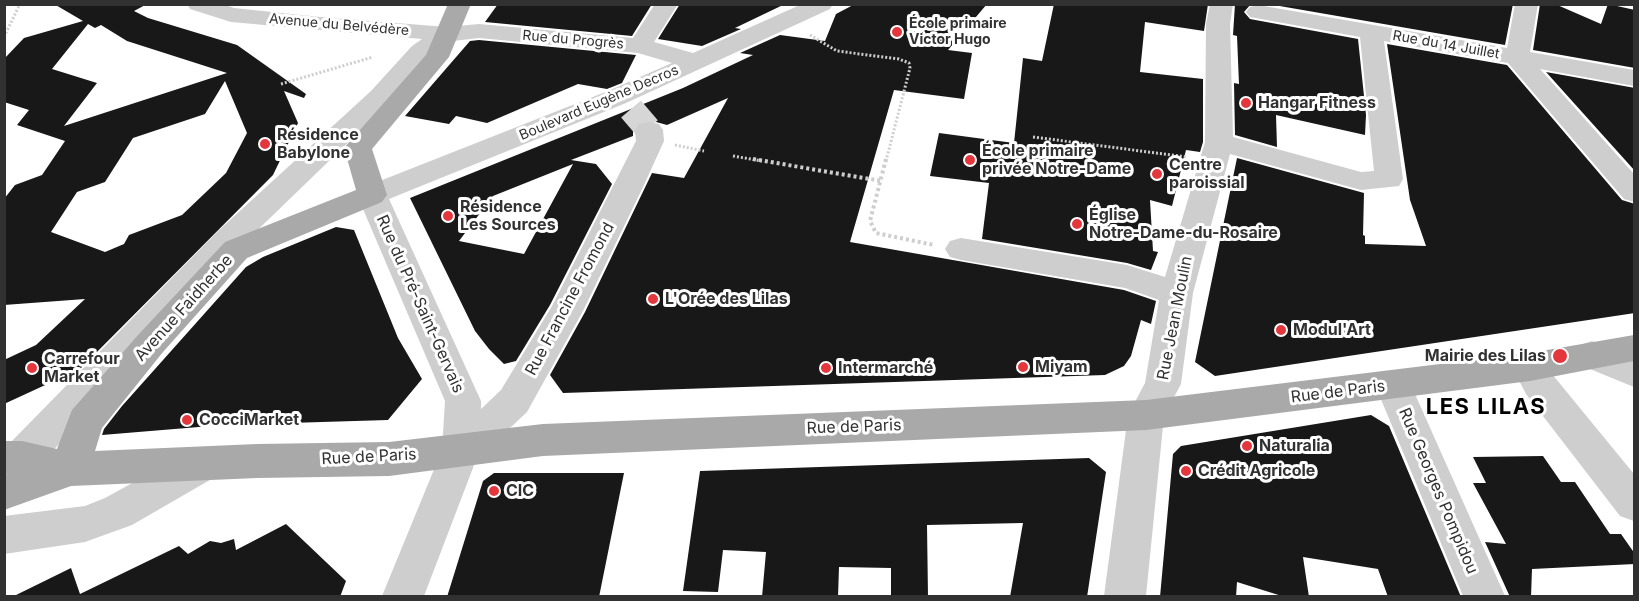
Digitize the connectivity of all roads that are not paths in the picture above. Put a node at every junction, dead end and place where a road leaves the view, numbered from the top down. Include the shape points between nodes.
1 (198, 4) edge
2 (460, 4) edge
3 (667, 4) edge
4 (822, 4) edge
5 (1287, 4) edge
6 (1527, 4) edge
7 (1220, 7) edge
8 (1258, 12) junction
9 (320, 24) junction
10 (1371, 32) junction
11 (447, 34) junction
12 (640, 46) junction
13 (1517, 58) junction
14 (697, 62) junction
15 (401, 71) junction
16 (1635, 78) edge
17 (632, 112) junction
18 (1216, 151) junction
19 (1635, 192) edge
20 (372, 195) junction
21 (961, 249) road end
22 (1178, 292) junction
23 (1635, 348) edge
24 (1592, 356) junction
25 (1530, 367) junction
26 (1635, 374) edge
27 (1393, 385) junction
28 (1146, 415) junction
29 (461, 450) junction
30 (13, 458) edge
31 (201, 465) junction
32 (70, 469) junction
33 (4, 492) edge
34 (1635, 502) edge
35 (4, 535) edge
36 (403, 597) edge
37 (1125, 597) edge
38 (1484, 597) edge

1 - 9 street, Avenue du Belvédère via 231,15
2 - 11 main road
3 - 12 street
4 - 14 street, Boulevard Eugène Decros
5 - 8 street
6 - 13 street
7 - 8 street
7 - 18 street, Rue Jean Moulin
8 - 10 street, Rue du 14 Juillet
9 - 11 street, Avenue du Belvédère
9 - 15 street via 390,44 403,56
10 - 13 street, Rue du 14 Juillet
10 - 18 street via 1389,179 1360,181
11 - 12 street, Rue du Progrès via 479,31
11 - 15 street via 421,51
11 - 20 main road via 437,57 357,148
12 - 14 street, Rue du Progrès
13 - 16 street, Rue du 14 Juillet
13 - 19 street
14 - 17 street, Boulevard Eugène Decros
15 - 30 street via 380,97 229,239
17 - 20 street, Boulevard Eugène Decros
17 - 29 street, Rue Francine Fromond via 650,141 566,311 514,401
18 - 22 street, Rue Jean Moulin
20 - 29 street, Rue du Pré-Saint-Gervais via 463,401
20 - 32 main road, Avenue Faidherbe via 236,250 85,421
21 - 22 street via 1127,277
22 - 28 street, Rue Jean Moulin via 1163,384
23 - 24 main road, Rue de Paris
24 - 25 main road, Rue de Paris
24 - 26 street
25 - 27 main road, Rue de Paris
25 - 34 street via 1539,384
27 - 28 main road, Rue de Paris
27 - 38 street, Rue Georges Pompidou
28 - 29 main road, Rue de Paris via 543,440
28 - 37 street
29 - 31 main road, Rue de Paris via 389,459
29 - 36 street
30 - 32 main road, Rue de Paris
31 - 32 main road, Rue de Paris
31 - 35 street via 118,512 85,524
32 - 33 main road, Rue de Paris

